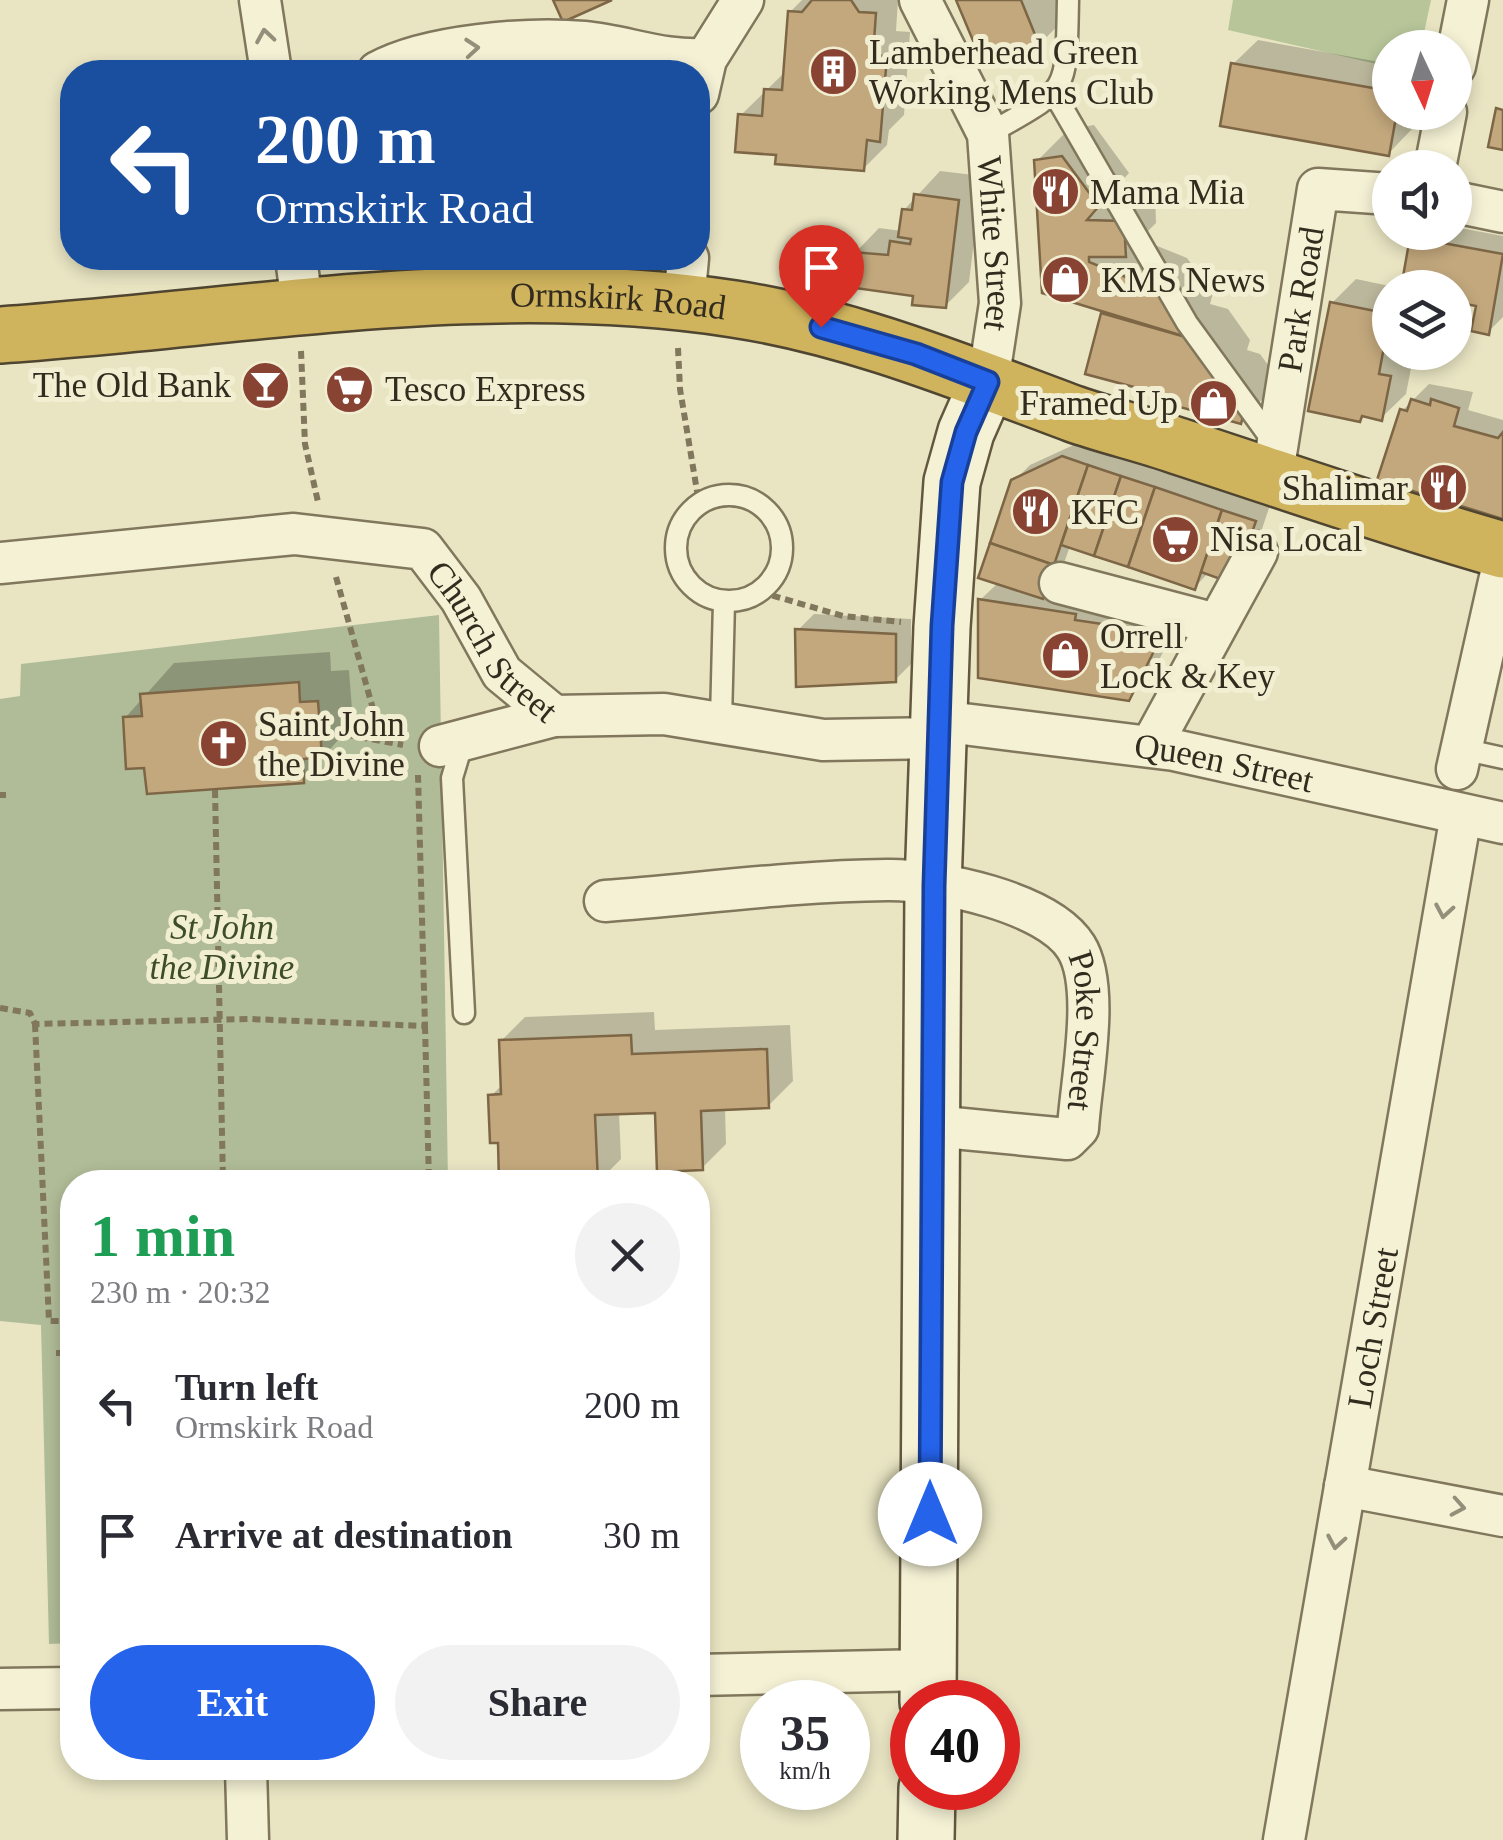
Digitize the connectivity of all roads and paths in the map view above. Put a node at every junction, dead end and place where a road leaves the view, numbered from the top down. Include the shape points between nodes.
1 (260, 0) edge
2 (743, 0) edge
3 (920, 0) edge
4 (1068, 0) edge
5 (1468, 0) edge
6 (1462, 30) edge
7 (269, 60) edge
8 (415, 60) edge
9 (658, 60) edge
10 (710, 61) edge
11 (1055, 95) junction
12 (988, 134) junction
13 (1372, 193) edge
14 (1472, 206) edge
15 (1503, 212) edge
16 (686, 280) edge
17 (300, 300) edge
18 (0, 335) edge
19 (988, 382) junction
20 (1275, 464) junction
21 (699, 503) junction
22 (327, 538) junction
23 (1503, 550) edge
24 (1257, 552) dead end
25 (0, 563) edge
26 (1503, 564) edge
27 (1060, 584) dead end
28 (760, 592) junction
29 (724, 602) junction
30 (1216, 624) junction
31 (942, 626) junction
32 (554, 716) junction
33 (721, 720) junction
34 (320, 730) dead end
35 (939, 730) junction
36 (382, 741) junction
37 (1151, 746) junction
38 (435, 750) junction
39 (1503, 758) edge
40 (1460, 759) joint
41 (215, 790) dead end
42 (1461, 815) junction
43 (1503, 823) edge
44 (934, 886) junction
45 (605, 901) dead end
46 (0, 1008) edge
47 (464, 1013) dead end
48 (218, 1020) junction
49 (36, 1024) junction
50 (425, 1026) junction
51 (933, 1126) junction
52 (223, 1170) edge
53 (428, 1170) edge
54 (60, 1322) edge
55 (56, 1353) dead end
56 (60, 1353) edge
57 (1345, 1486) junction
58 (1503, 1516) edge
59 (710, 1676) edge
60 (928, 1680) edge
61 (890, 1684) edge
62 (60, 1688) edge
63 (0, 1689) edge
64 (246, 1780) edge
65 (927, 1810) edge
66 (248, 1840) edge
67 (926, 1840) edge
68 (1284, 1840) edge

7 -> 1 street
2 - 10 street
3 - 12 street, White Street
4 - 11 lane via 1067,69
5 - 6 street
8 -> 9 street via 442,51 580,42
11 - 12 lane
11 - 20 lane
12 - 19 street, White Street via 1000,303
13 - 20 street, Park Road via 1318,189
14 - 15 street
16 - 17 highway, Ormskirk Road
16 - 19 highway, Ormskirk Road
16 - 21 path via 680,389
17 - 18 highway, Ormskirk Road
17 - 22 path via 305,444
19 - 20 highway, Ormskirk Road
19 - 31 street via 952,482
20 - 23 highway, Ormskirk Road
21 - 28 lane via 716,496 752,500 778,526 781,562
21 - 29 lane via 678,529 677,562 694,589
22 - 25 street, Church Street via 294,534
22 - 32 street, Church Street via 423,549 461,599 502,673
22 - 36 path
24 - 30 street
26 - 40 street
27 - 30 street
28 - 29 lane
28 - 31 path via 844,616
29 - 33 lane
30 - 37 street
31 - 35 street
32 - 33 street, Church Street
32 - 38 street
33 - 35 street, Church Street via 823,740
34 - 36 path
35 - 37 street, Queen Street
35 - 44 street
36 - 38 path
37 - 42 street, Queen Street
38 - 47 lane via 452,778
38 - 50 path
39 - 40 lane
41 - 48 path
42 - 43 street, Queen Street
42 -> 57 street, Loch Street
44 - 45 street, Poke Street via 890,880
44 - 51 street
44 - 51 street, Poke Street via 997,898 1050,920 1076,946 1088,980 1078,1128 1067,1138
46 - 49 path via 30,1012
48 - 49 path
48 - 50 path
48 - 52 path
49 - 54 path via 49,1322
50 - 53 path
51 - 60 street
55 - 56 path
57 -> 58 street
57 -> 68 street, Loch Street
59 - 61 street
62 - 63 street
64 - 66 street
65 - 67 street

